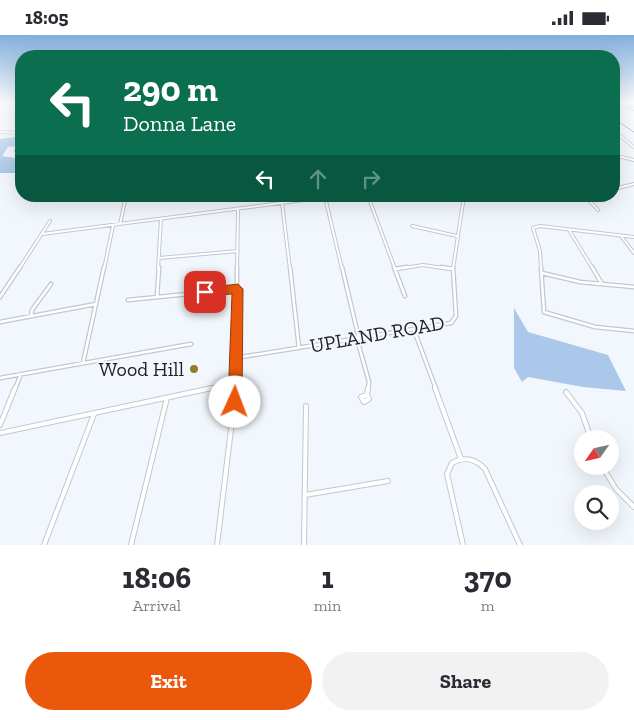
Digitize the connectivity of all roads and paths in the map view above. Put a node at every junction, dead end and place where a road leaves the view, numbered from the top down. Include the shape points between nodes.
1 (0, 132) edge
2 (15, 133) edge
3 (620, 136) edge
4 (634, 147) edge
5 (620, 156) edge
6 (634, 160) edge
7 (634, 185) edge
8 (620, 186) edge
9 (125, 202) edge
10 (289, 202) edge
11 (326, 202) edge
12 (370, 202) edge
13 (463, 202) edge
14 (591, 202) edge
15 (282, 203) junction
16 (238, 209) junction
17 (598, 210) dead end
18 (162, 219) junction
19 (50, 221) dead end
20 (120, 224) junction
21 (113, 225) junction
22 (412, 226) dead end
23 (569, 230) junction
24 (42, 234) junction
25 (457, 236) junction
26 (621, 236) junction
27 (634, 237) edge
28 (238, 251) junction
29 (634, 253) edge
30 (159, 258) junction
31 (395, 269) junction
32 (453, 269) junction
33 (542, 273) junction
34 (51, 284) dead end
35 (602, 284) junction
36 (634, 287) edge
37 (238, 289) junction
38 (405, 296) dead end
39 (0, 297) edge
40 (157, 297) junction
41 (128, 301) dead end
42 (96, 303) junction
43 (30, 317) junction
44 (0, 322) edge
45 (414, 330) junction
46 (634, 331) edge
47 (358, 339) junction
48 (191, 344) dead end
49 (299, 348) junction
50 (235, 358) junction
51 (83, 363) junction
52 (21, 374) junction
53 (0, 378) edge
54 (236, 383) junction
55 (566, 392) dead end
56 (367, 395) dead end
57 (167, 398) junction
58 (306, 406) dead end
59 (94, 414) junction
60 (0, 425) edge
61 (588, 430) edge
62 (0, 433) edge
63 (461, 459) junction
64 (607, 475) edge
65 (388, 481) dead end
66 (305, 495) junction
67 (634, 507) edge
68 (44, 545) edge
69 (131, 545) edge
70 (217, 545) edge
71 (304, 545) edge
72 (463, 545) edge
73 (520, 545) edge

1 - 2 street
3 - 4 street
5 - 6 street
7 - 8 street
9 - 20 street
10 - 15 street
11 - 47 street
12 - 31 street
13 - 25 street, UPLAND ROAD
14 - 17 street
15 - 16 street
15 - 49 street
16 - 18 street
16 - 28 street
18 - 20 street
18 - 30 street
19 - 24 street
20 - 21 street
21 - 24 street
21 - 42 street
22 - 25 street
23 - 26 street
23 - 33 street via 533,227 540,248
23 - 35 street
24 - 39 street
25 - 32 street, UPLAND ROAD
26 - 27 street
26 - 29 street
28 - 30 street
28 - 37 street
30 - 40 street
31 - 32 street via 423,265
31 - 38 street
32 - 45 street, UPLAND ROAD via 454,319 447,325
33 - 35 street
33 - 46 street via 542,309 545,312 595,327
34 - 43 street
35 - 36 street
37 - 40 street
37 - 50 street
40 - 41 street
42 - 43 street
42 - 51 street
43 - 44 street
45 - 47 street, UPLAND ROAD
45 - 63 street
47 - 49 street, UPLAND ROAD
47 - 56 street via 369,383
48 - 51 street
49 - 50 street, UPLAND ROAD
50 - 54 street
51 - 52 street
52 - 53 street
52 - 60 street
54 - 57 street
54 - 70 street
55 - 61 street via 582,410
57 - 59 street
57 - 69 street
58 - 66 street
59 - 62 street
59 - 68 street
63 - 72 street via 449,467 447,474
63 - 73 street via 475,460 484,467
64 - 67 street
65 - 66 street
66 - 71 street

